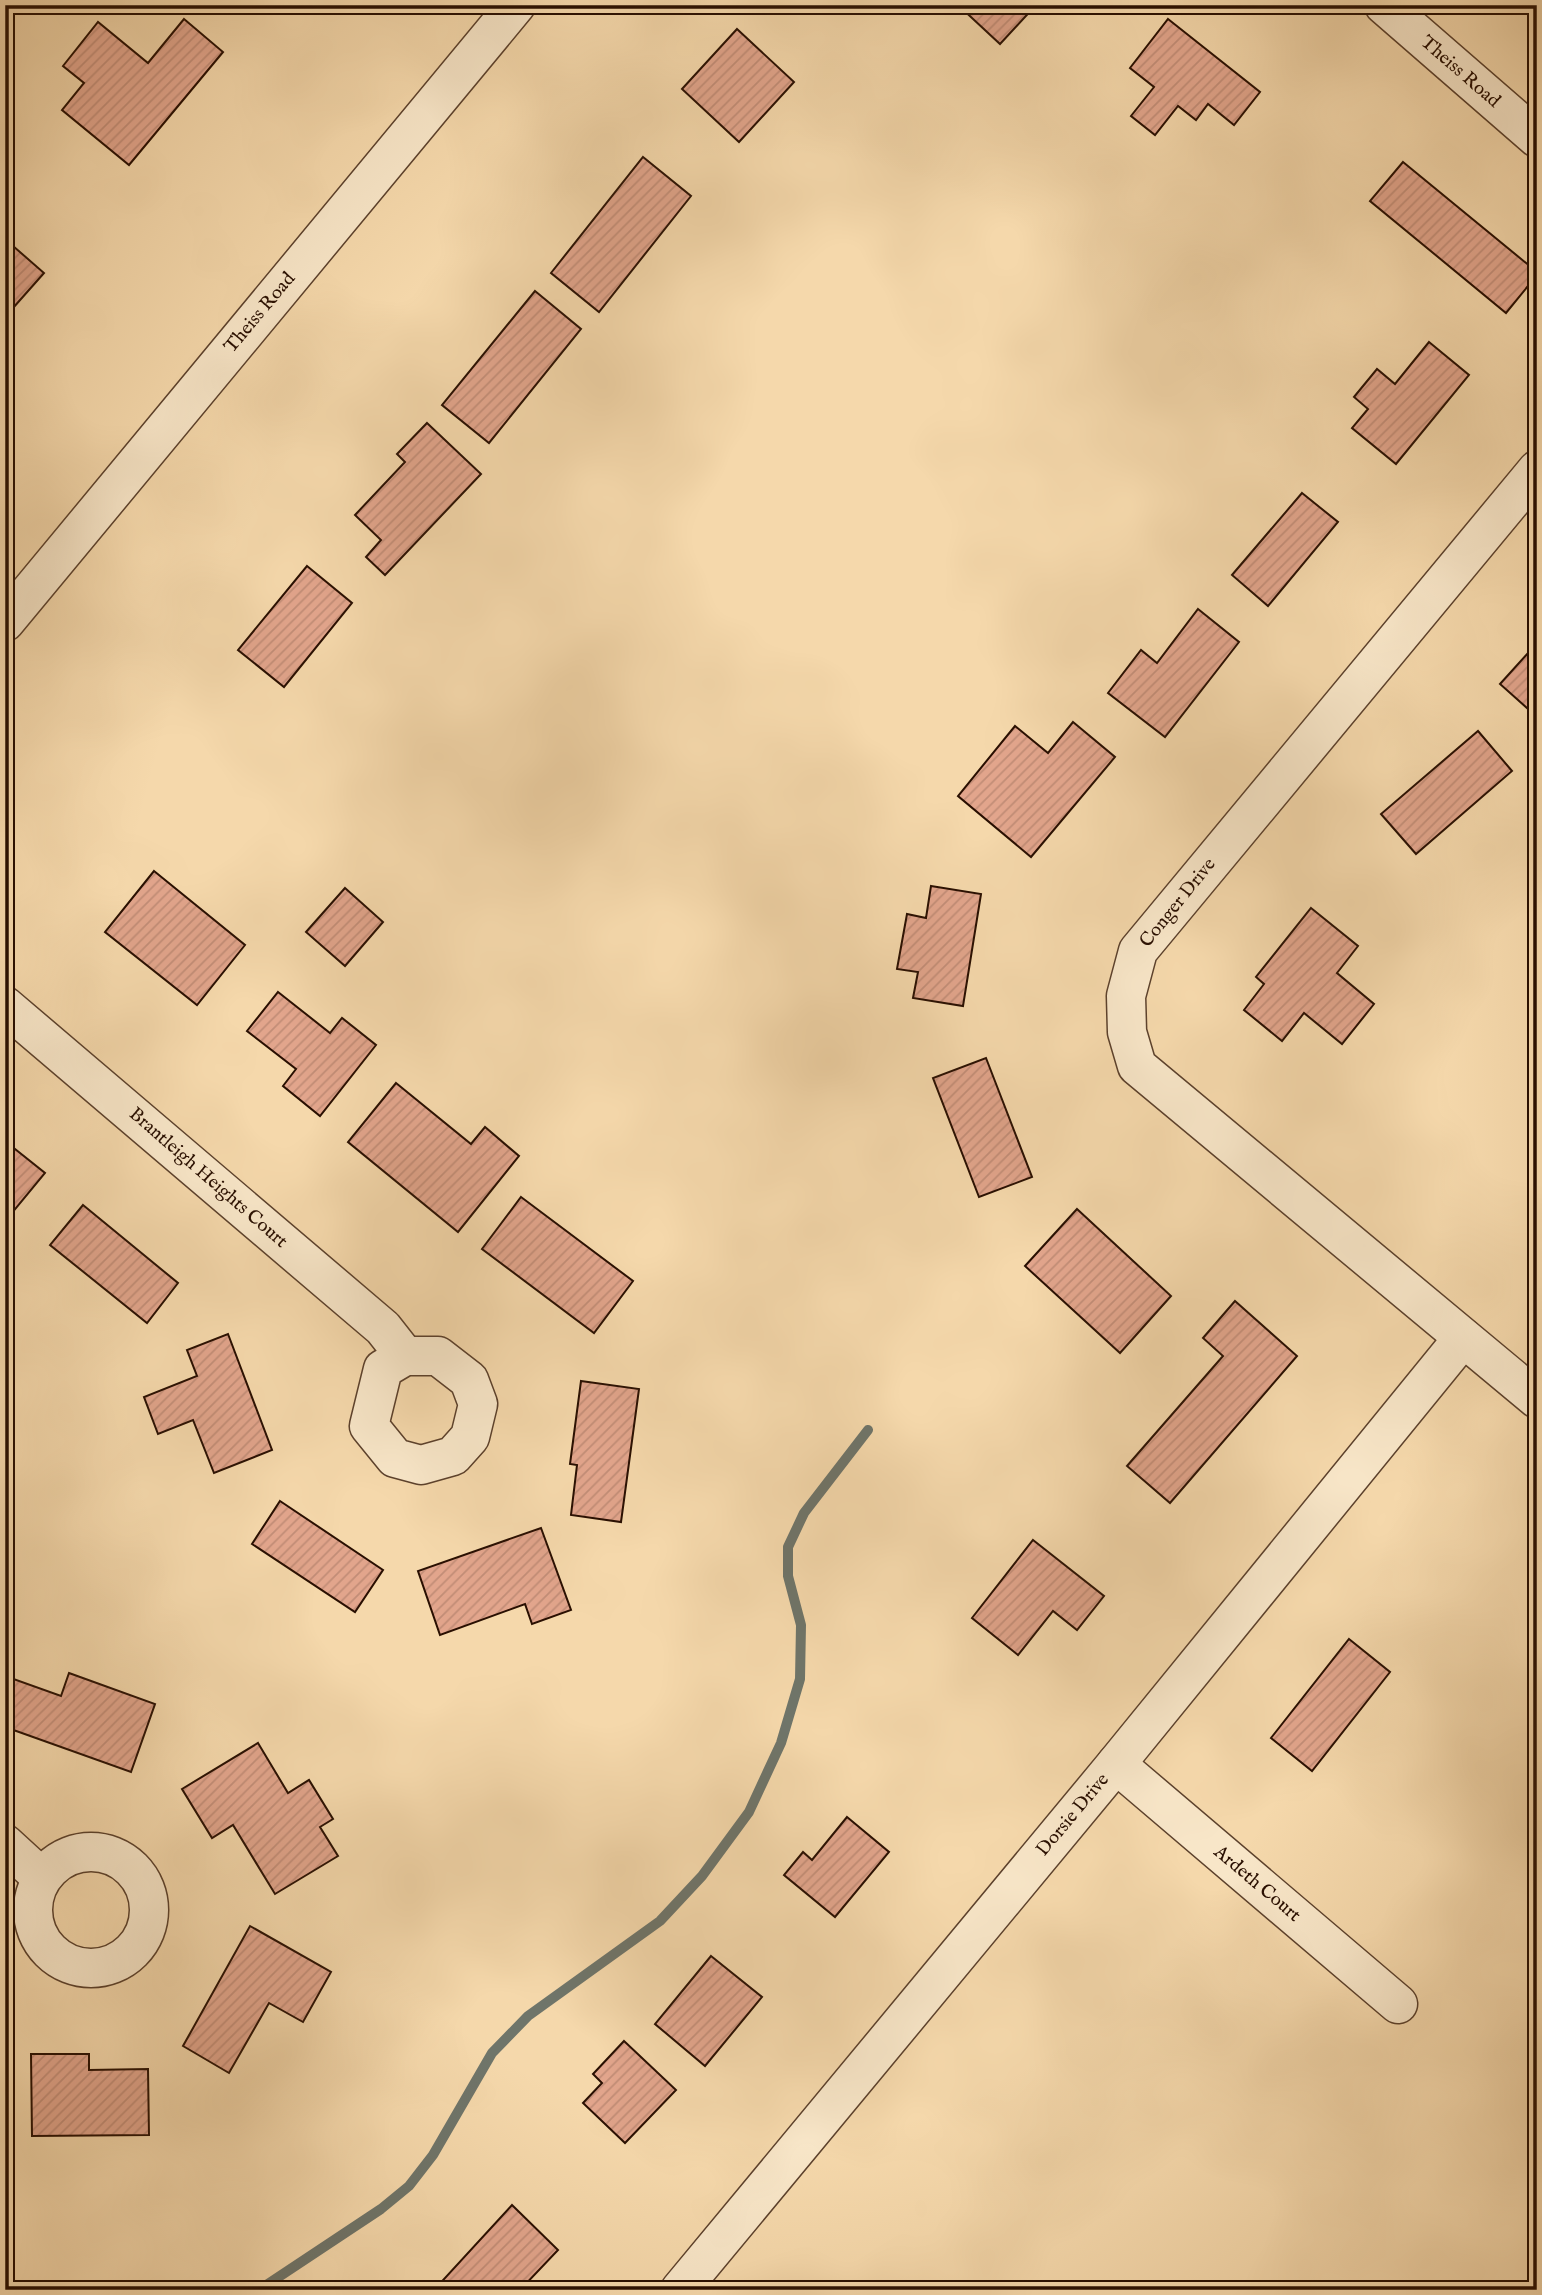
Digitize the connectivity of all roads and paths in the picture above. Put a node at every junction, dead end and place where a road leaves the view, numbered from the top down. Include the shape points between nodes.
1 (516, 5) edge
2 (1384, 5) edge
3 (1537, 138) edge
4 (1537, 470) edge
5 (5, 622) edge
6 (5, 1006) edge
7 (1462, 1338) junction
8 (405, 1356) dead end
9 (1537, 1399) edge
10 (1116, 1764) junction
11 (5, 1844) edge
12 (41, 1877) dead end
13 (1398, 2004) dead end
14 (680, 2290) edge

1 - 5 street, Theiss Road
2 - 3 street, Theiss Road
4 - 7 street, Conger Drive via 1139,951 1126,996 1127,1032 1137,1066
6 - 8 street, Brantleigh Heights Court via 383,1328
7 - 9 street, Conger Drive
7 - 10 street, Dorsie Drive
10 - 13 street, Ardeth Court
10 - 14 street, Dorsie Drive
11 - 12 street

